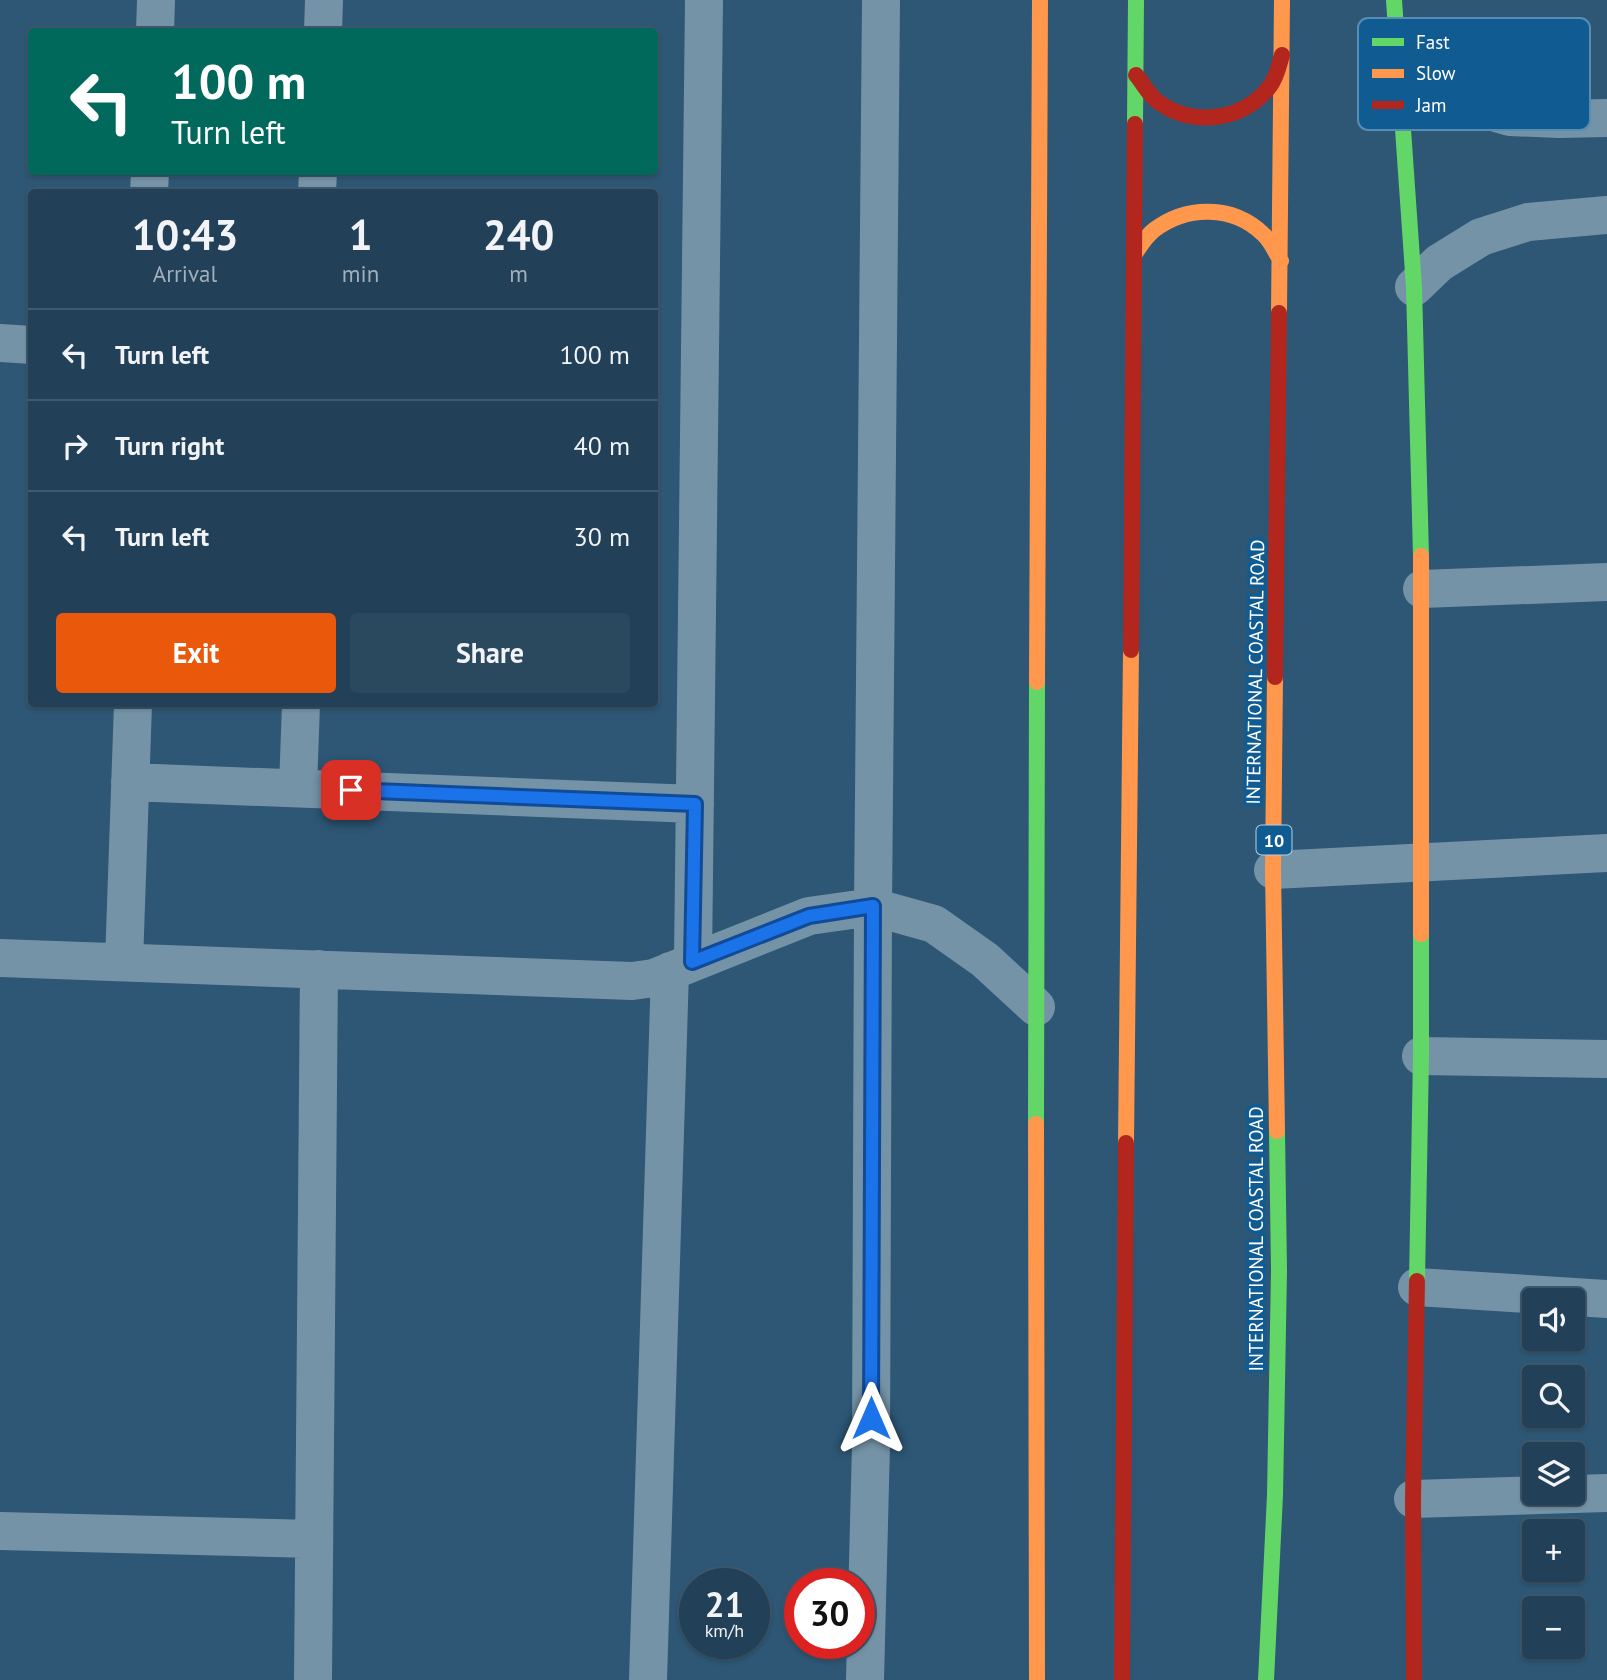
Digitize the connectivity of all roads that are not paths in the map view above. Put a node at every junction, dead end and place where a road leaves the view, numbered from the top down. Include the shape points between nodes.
1 (156, 0) edge
2 (324, 0) edge
3 (704, 0) edge
4 (881, 0) edge
5 (1040, 0) edge
6 (1136, 0) edge
7 (1282, 0) edge
8 (1394, 0) edge
9 (1395, 18) edge
10 (155, 28) edge
11 (323, 28) edge
12 (1283, 55) junction
13 (1136, 75) junction
14 (1403, 130) edge
15 (1607, 215) edge
16 (1134, 255) junction
17 (1280, 261) junction
18 (1414, 287) junction
19 (0, 343) edge
20 (28, 345) edge
21 (1607, 582) edge
22 (1422, 589) junction
23 (133, 707) edge
24 (300, 707) edge
25 (130, 782) junction
26 (298, 788) junction
27 (695, 804) junction
28 (1607, 853) edge
29 (1421, 864) junction
30 (1273, 870) junction
31 (873, 906) junction
32 (0, 958) edge
33 (124, 962) junction
34 (681, 966) junction
35 (319, 969) junction
36 (1036, 1007) junction
37 (1420, 1056) junction
38 (1607, 1059) edge
39 (1417, 1287) junction
40 (1607, 1299) edge
41 (1607, 1493) edge
42 (1413, 1499) junction
43 (0, 1531) edge
44 (314, 1539) junction
45 (313, 1680) edge
46 (648, 1680) edge
47 (865, 1680) edge
48 (1037, 1680) edge
49 (1122, 1680) edge
50 (1266, 1680) edge
51 (1414, 1680) edge

1 - 10 street
2 - 11 street
3 - 27 street
4 - 31 street
5 - 36 main road
6 - 13 main road
7 - 12 main road, INTERNATIONAL COASTAL ROAD / 10
8 - 9 main road
12 - 13 main road via 1271,85 1248,108 1217,119 1175,111 1157,101
12 - 17 main road, INTERNATIONAL COASTAL ROAD / 10
13 - 16 main road
14 - 18 main road
15 - 18 street via 1528,222 1482,237 1439,263
16 - 17 main road via 1153,230 1179,215 1210,210 1239,217 1256,229
16 - 49 main road
17 - 30 main road, INTERNATIONAL COASTAL ROAD / 10
18 - 22 main road
19 - 20 street
21 - 22 street
22 - 29 main road
23 - 25 street
24 - 26 street
25 - 26 street
25 - 33 street
26 - 27 street
27 - 34 street
28 - 29 street
29 - 30 street
29 - 37 main road
30 - 50 main road, INTERNATIONAL COASTAL ROAD / 10 via 1279,1271
31 - 34 street via 809,916
31 - 36 street via 934,924 985,960
31 - 47 street
32 - 33 street
33 - 35 street
34 - 35 street via 654,978 632,981
34 - 46 street
35 - 44 street
36 - 48 main road
37 - 38 street
37 - 39 main road
39 - 40 street
39 - 42 main road
41 - 42 street
42 - 51 main road
43 - 44 street
44 - 45 street

